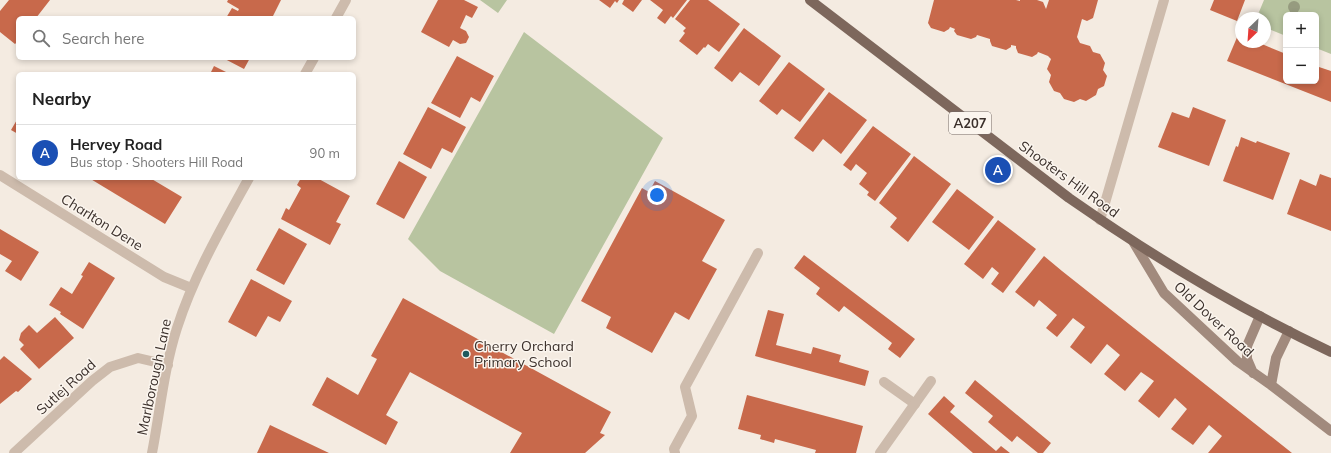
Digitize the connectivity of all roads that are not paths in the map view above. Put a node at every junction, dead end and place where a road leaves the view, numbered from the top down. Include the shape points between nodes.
1 (346, 0) edge
2 (810, 0) edge
3 (1164, 0) edge
4 (337, 16) edge
5 (313, 60) edge
6 (306, 72) edge
7 (0, 175) edge
8 (248, 180) edge
9 (1100, 220) junction
10 (1134, 242) junction
11 (758, 254) dead end
12 (191, 288) junction
13 (1260, 316) junction
14 (1289, 331) junction
15 (1331, 352) edge
16 (168, 365) junction
17 (1253, 372) junction
18 (931, 381) dead end
19 (884, 382) dead end
20 (1271, 385) junction
21 (915, 404) junction
22 (1331, 431) edge
23 (14, 453) edge
24 (152, 453) edge
25 (675, 453) edge
26 (880, 453) edge

1 - 4 street
2 - 9 main road, Shooters Hill Road / A207
3 - 9 street
5 - 6 street
7 - 12 street, Charlton Dene via 164,277
8 - 12 street, Marlborough Lane
9 - 10 main road, Shooters Hill Road / A207
10 - 13 main road, Shooters Hill Road / A207
10 - 17 main road, Old Dover Road via 1164,293 1237,361
11 - 25 street via 685,387 692,416 674,449
12 - 16 street, Marlborough Lane via 176,329
13 - 14 main road, Shooters Hill Road / A207
13 - 17 main road, Old Dover Road via 1248,346 1247,359
14 - 15 main road, Shooters Hill Road / A207
14 - 20 main road via 1276,358
16 - 23 street, Sutlej Road via 138,358 110,367
16 - 24 street, Marlborough Lane
17 - 20 main road, Old Dover Road
18 - 21 street
19 - 21 street
20 - 22 main road, Old Dover Road
21 - 26 street

